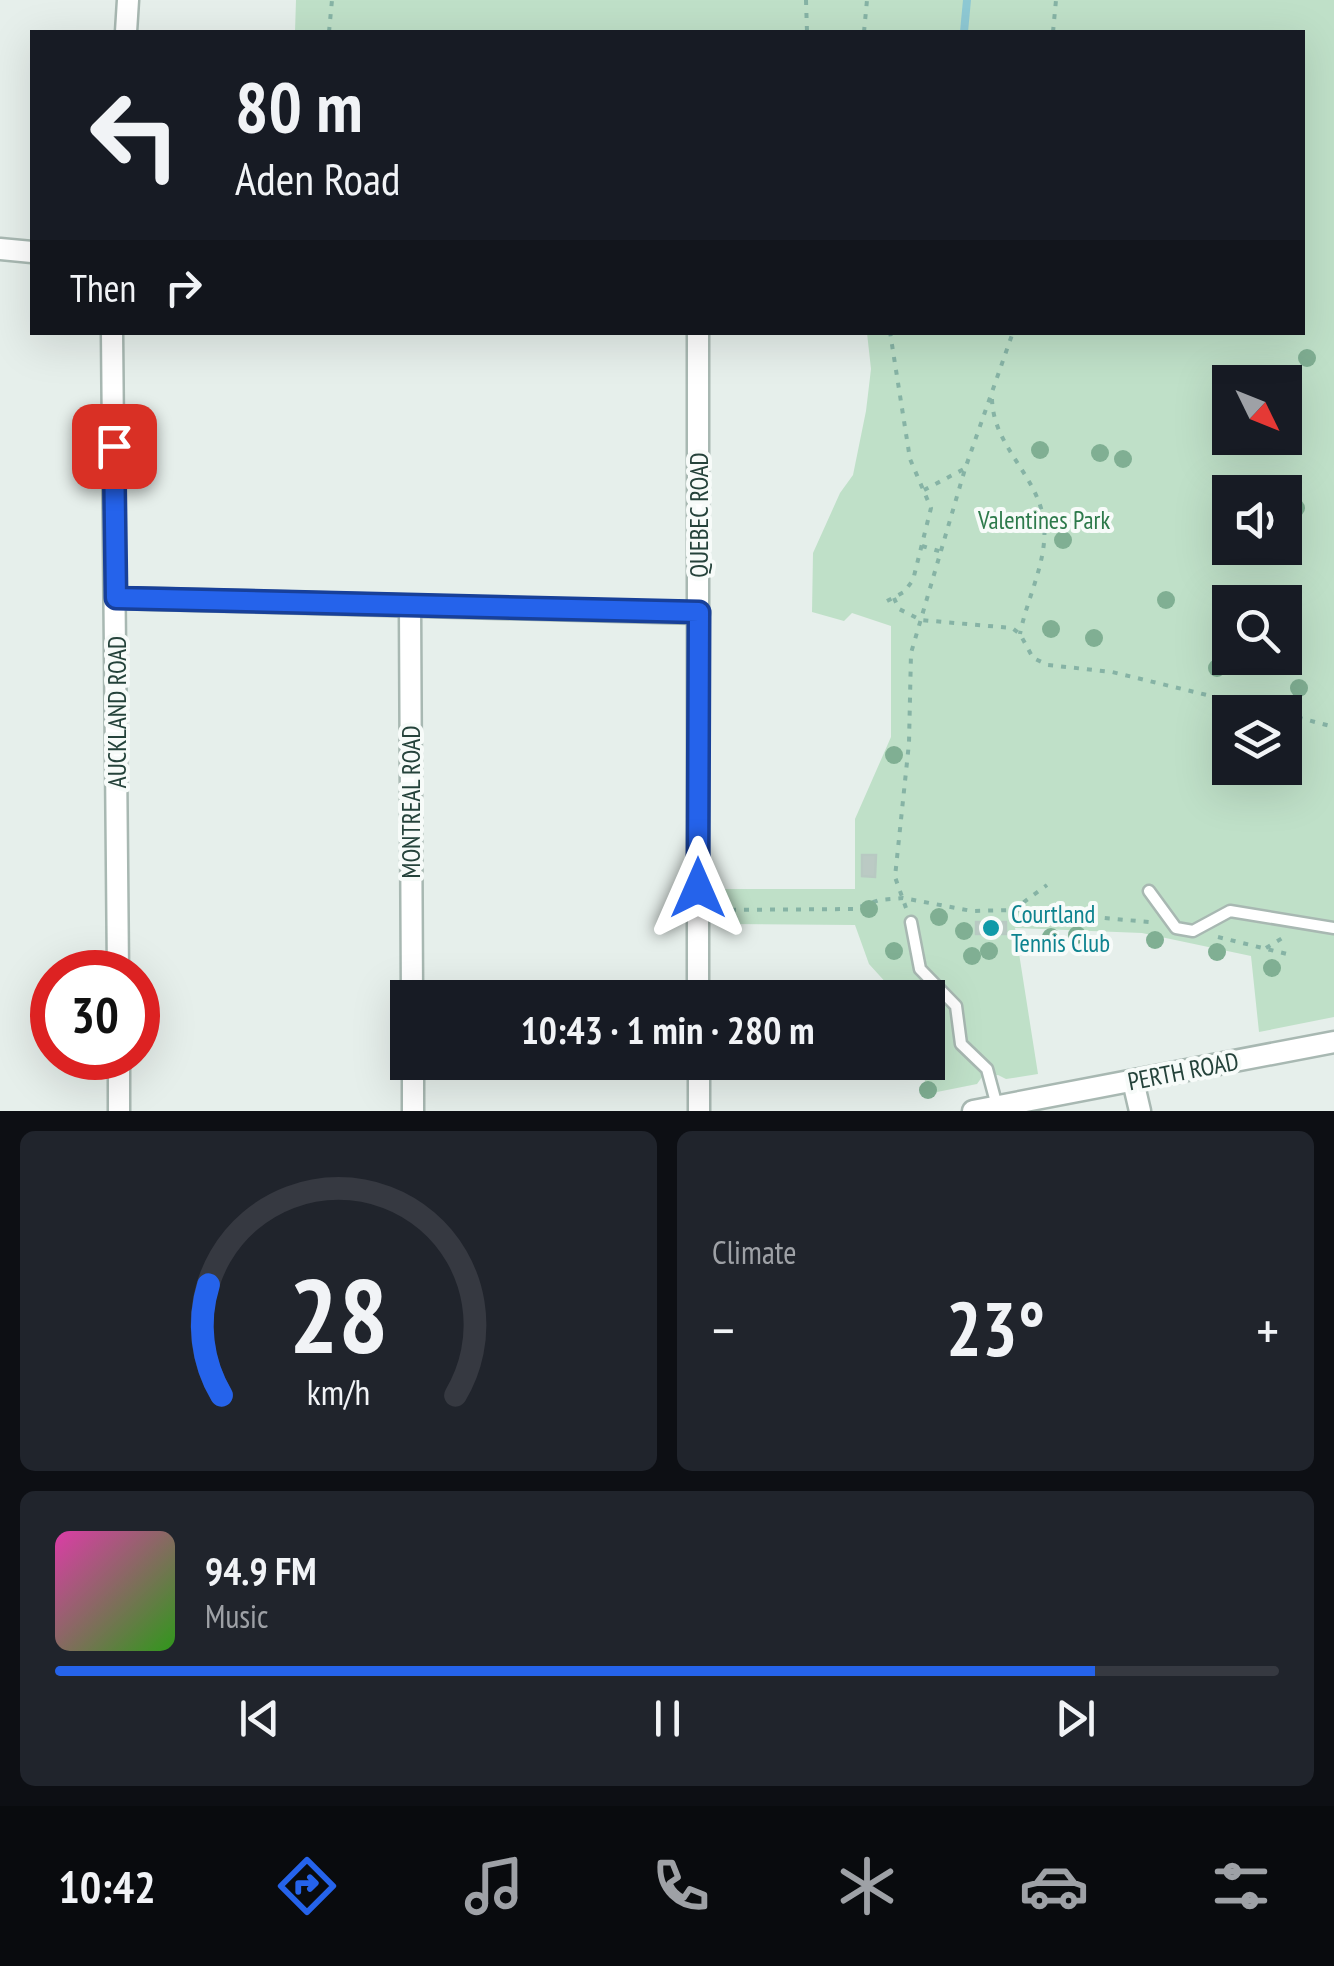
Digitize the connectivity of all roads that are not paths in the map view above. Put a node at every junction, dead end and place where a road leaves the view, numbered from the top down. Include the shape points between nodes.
1 (128, 0) edge
2 (126, 30) edge
3 (0, 249) edge
4 (30, 252) edge
5 (112, 335) edge
6 (698, 335) edge
7 (116, 598) junction
8 (410, 606) junction
9 (699, 612) junction
10 (1149, 891) dead end
11 (911, 922) road end
12 (1334, 928) edge
13 (118, 950) edge
14 (412, 980) edge
15 (698, 980) edge
16 (1334, 1042) edge
17 (119, 1080) edge
18 (413, 1080) edge
19 (699, 1080) edge
20 (1133, 1081) junction
21 (998, 1107) junction
22 (119, 1111) edge
23 (413, 1111) edge
24 (700, 1111) edge
25 (973, 1111) edge
26 (1140, 1111) edge

1 - 2 street
3 - 4 street
5 - 7 street, AUCKLAND ROAD
6 - 9 street, QUEBEC ROAD
7 - 8 street
7 - 13 street, AUCKLAND ROAD
8 - 9 street
8 - 14 street, MONTREAL ROAD
9 - 15 street, QUEBEC ROAD
10 - 12 lane via 1176,928 1194,932 1230,911
11 - 21 lane via 920,969 956,1006 961,1044 987,1068
16 - 20 street, PERTH ROAD
17 - 22 street
18 - 23 street
19 - 24 street
20 - 21 street, PERTH ROAD
20 - 26 street
21 - 25 street, PERTH ROAD

